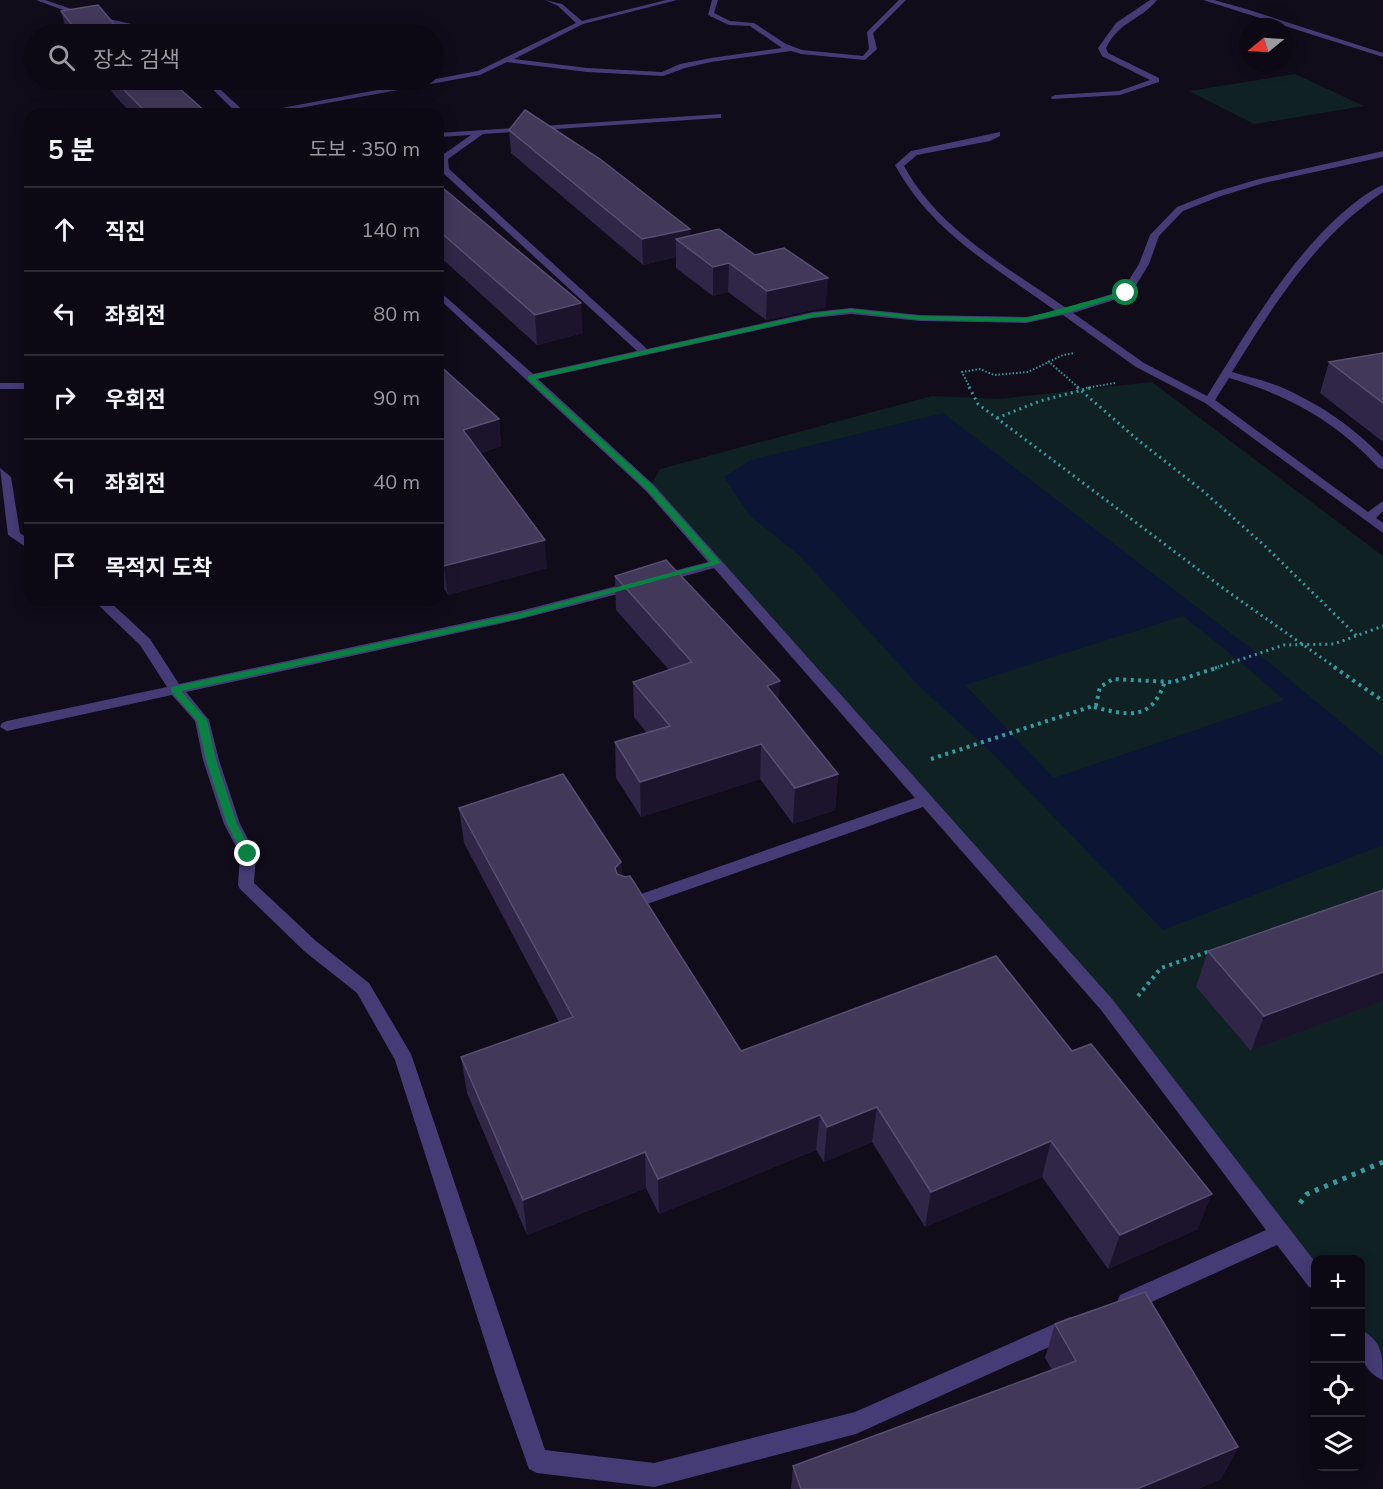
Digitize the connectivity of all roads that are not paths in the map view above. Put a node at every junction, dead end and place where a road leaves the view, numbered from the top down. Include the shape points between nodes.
1 (39, 0) edge
2 (548, 0) edge
3 (674, 0) edge
4 (715, 0) edge
5 (903, 0) edge
6 (1154, 0) edge
7 (1206, 0) edge
8 (581, 23) junction
9 (123, 24) edge
10 (791, 49) junction
11 (1383, 55) edge
12 (506, 60) junction
13 (444, 80) edge
14 (217, 90) edge
15 (386, 90) edge
16 (1055, 97) dead end
17 (236, 108) edge
18 (287, 108) edge
19 (718, 116) dead end
20 (480, 133) junction
21 (997, 134) dead end
22 (444, 135) edge
23 (1383, 154) edge
24 (1383, 188) edge
25 (444, 299) edge
26 (1065, 312) junction
27 (643, 351) junction
28 (1226, 374) junction
29 (530, 378) junction
30 (0, 386) edge
31 (24, 386) edge
32 (1209, 401) junction
33 (1383, 465) edge
34 (0, 472) edge
35 (1383, 505) edge
36 (1368, 518) junction
37 (1383, 529) edge
38 (24, 542) edge
39 (717, 563) junction
40 (106, 606) edge
41 (175, 689) junction
42 (7, 726) dead end
43 (925, 800) junction
44 (627, 905) edge
45 (1280, 1234) junction
46 (1311, 1274) edge
47 (1106, 1311) edge
48 (1084, 1321) edge
49 (1365, 1346) edge
50 (1383, 1369) edge

1 - 9 street via 84,16
2 - 8 street
3 - 8 street
4 - 10 street via 710,14 729,23 752,24
5 - 10 street via 869,33 873,49 865,58
6 - 16 street via 1110,33 1102,48 1105,54 1156,80 1120,93
7 - 11 street
8 - 12 street
10 - 12 street via 711,60 663,74
12 - 13 street via 480,73
14 - 17 street
15 - 18 street
19 - 20 street
20 - 22 street
20 - 27 street via 444,158 445,170
21 - 26 street via 956,147 914,153 899,165 933,214 975,249
23 - 26 street via 1262,181 1180,209 1155,235 1144,264 1126,293
24 - 28 street via 1358,202 1299,263
25 - 29 street
26 - 27 street via 1026,320 920,318 851,310
26 - 32 street via 1140,365
27 - 29 street
28 - 32 street
28 - 33 street via 1275,389 1307,407 1342,429
29 - 39 street via 650,488
30 - 31 street
32 - 36 street
34 - 38 street via 5,477 14,536
35 - 36 street
36 - 37 street
39 - 41 street via 521,615
39 - 43 street
40 - 41 street via 145,642
41 - 42 street
41 - 48 street via 202,720 232,824 248,854 246,885 310,946 363,988 404,1059 537,1461 654,1475 856,1423
43 - 44 street
43 - 45 street via 1119,1020
45 - 46 street
45 - 47 street
49 - 50 street

